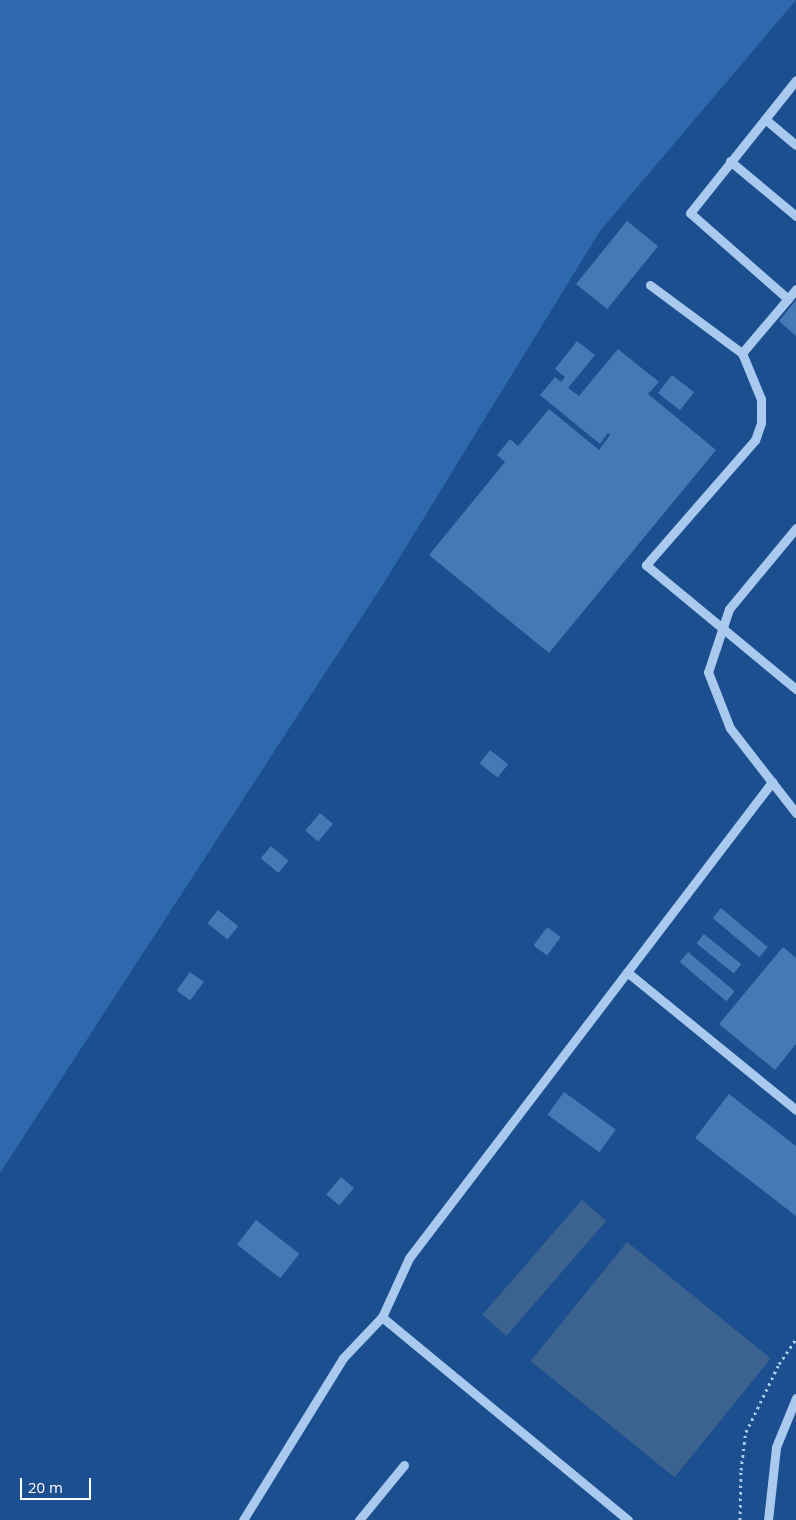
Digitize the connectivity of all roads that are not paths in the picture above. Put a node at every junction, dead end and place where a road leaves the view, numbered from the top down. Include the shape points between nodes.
1 (796, 80) edge
2 (765, 119) junction
3 (796, 145) edge
4 (730, 161) junction
5 (796, 216) edge
6 (650, 285) dead end
7 (796, 289) edge
8 (788, 299) junction
9 (742, 353) junction
10 (796, 528) edge
11 (722, 628) junction
12 (796, 689) edge
13 (772, 782) junction
14 (796, 813) edge
15 (628, 972) junction
16 (796, 1110) edge
17 (382, 1317) junction
18 (796, 1398) edge
19 (404, 1465) dead end
20 (243, 1520) edge
21 (359, 1520) edge
22 (628, 1520) edge
23 (768, 1520) edge

1 - 2 lane
2 - 3 lane
2 - 4 lane
4 - 5 lane
4 - 8 lane via 690,212
6 - 9 lane
7 - 8 lane
8 - 9 lane
9 - 11 lane via 761,399 761,423 755,440 646,565
10 - 11 lane via 729,609
11 - 12 lane
11 - 13 lane via 708,672 730,728
13 - 14 lane
13 - 15 lane
15 - 16 lane
15 - 17 lane via 409,1258
17 - 20 lane via 343,1358
17 - 22 lane
18 - 23 lane via 776,1447
19 - 21 lane

